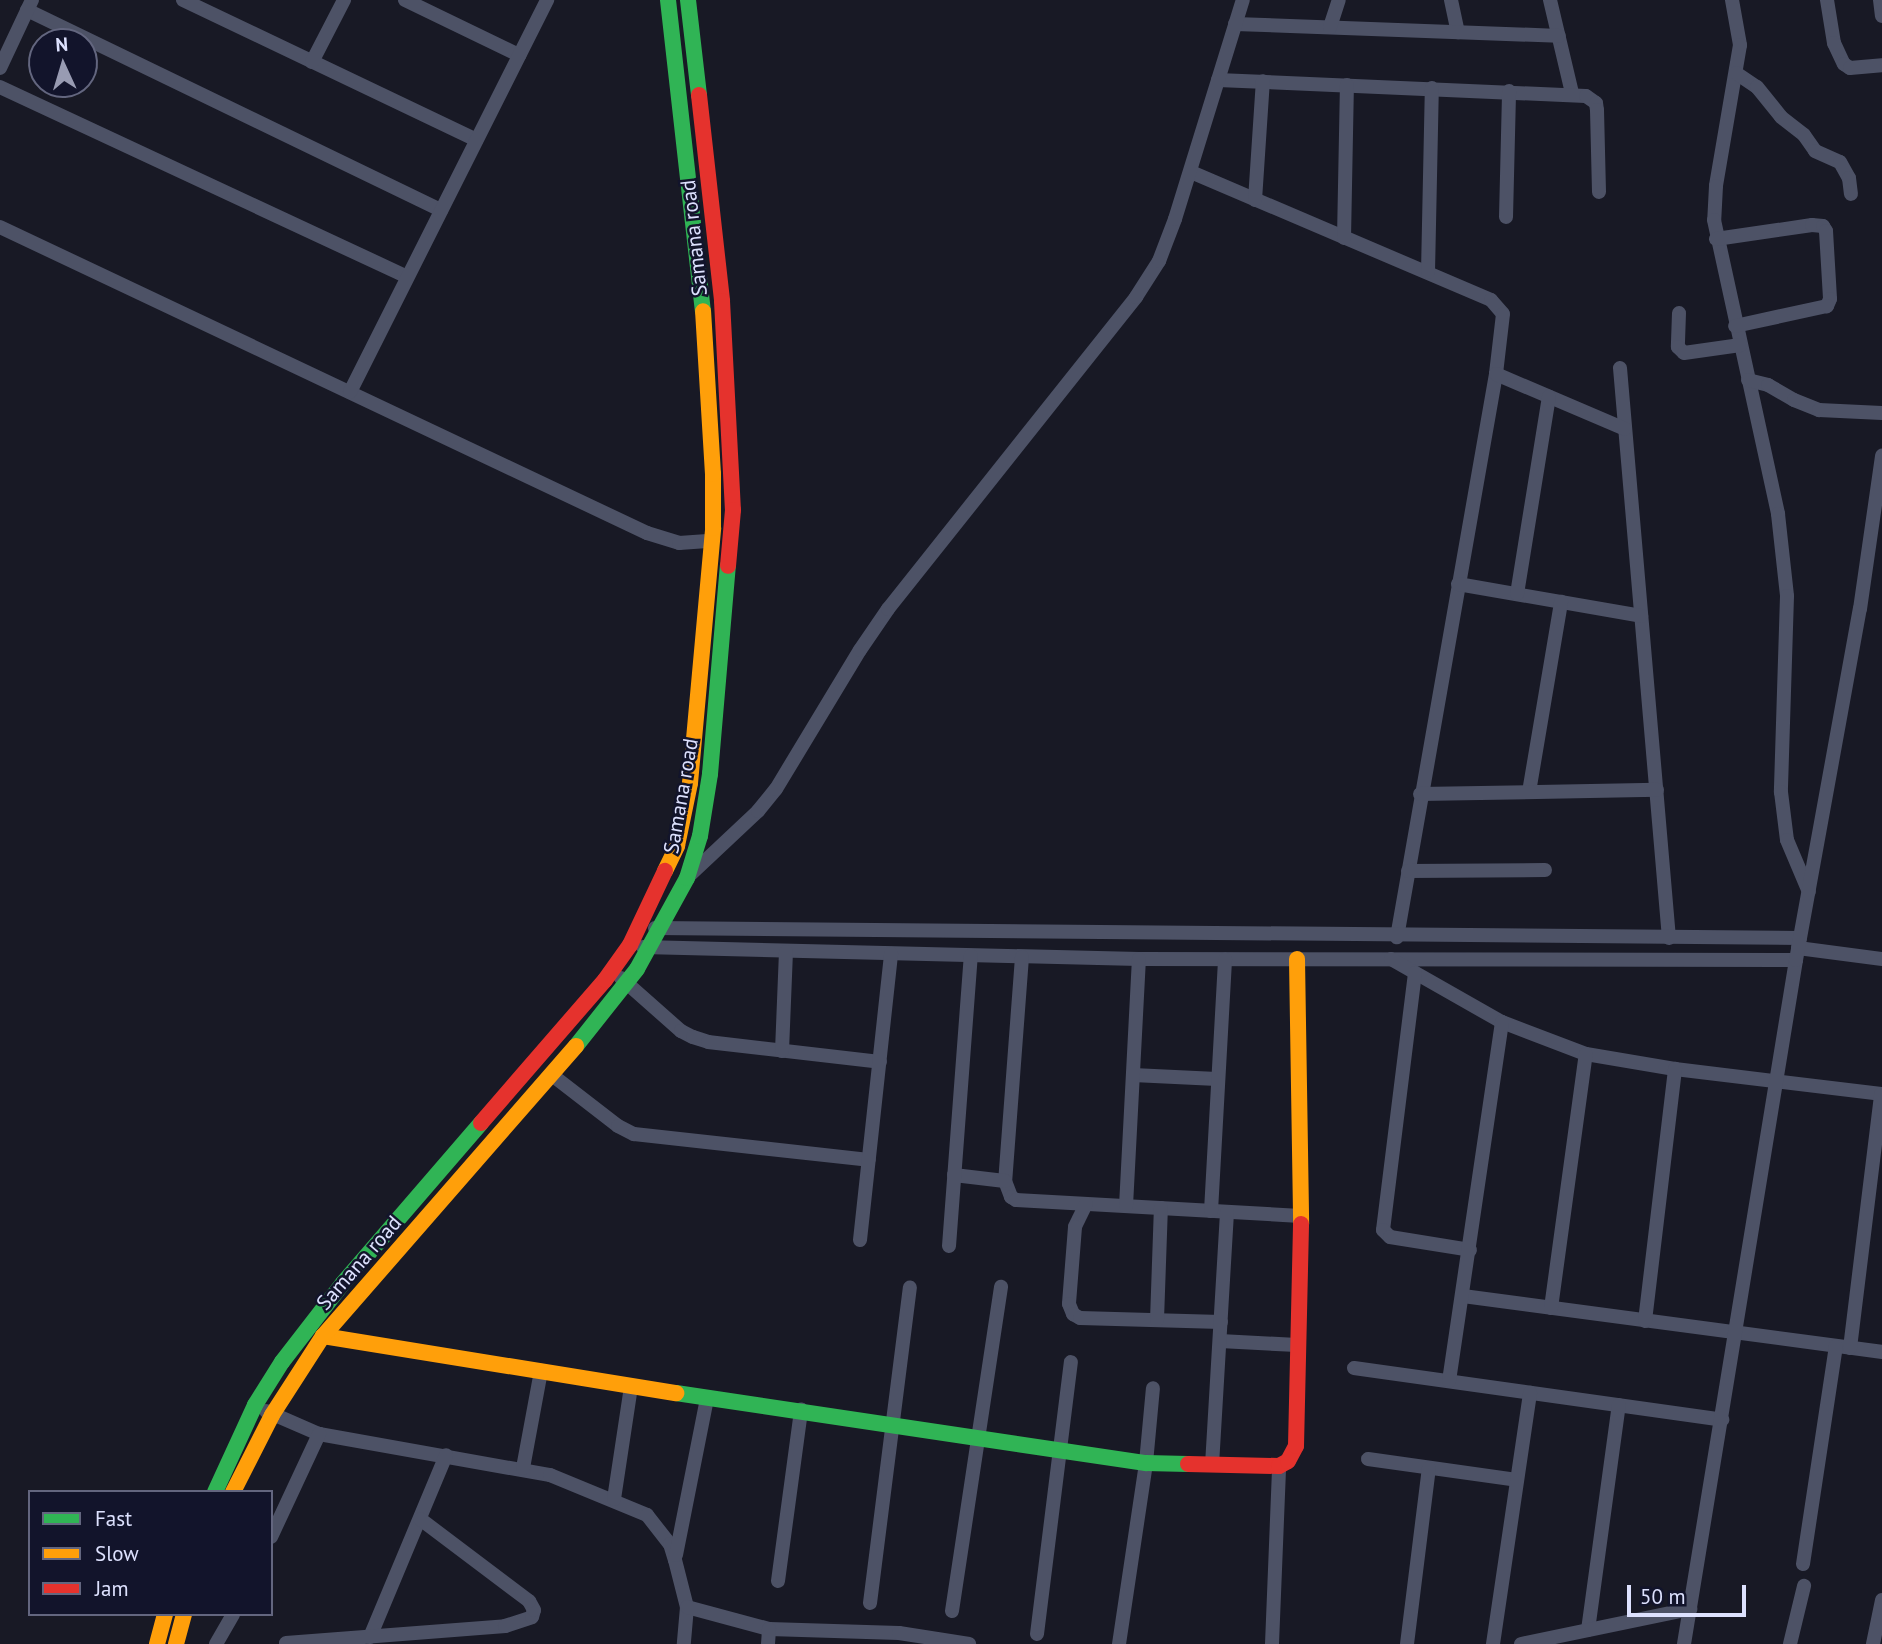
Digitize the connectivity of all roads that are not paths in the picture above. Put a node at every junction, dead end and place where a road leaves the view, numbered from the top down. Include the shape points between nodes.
1 (183, 0) edge
2 (344, 0) edge
3 (405, 0) edge
4 (547, 0) edge
5 (668, 0) edge
6 (688, 0) edge
7 (1243, 0) edge
8 (1339, 0) edge
9 (1451, 0) edge
10 (1550, 0) edge
11 (1732, 0) edge
12 (1827, 0) edge
13 (1880, 0) edge
14 (29, 5) edge
15 (1882, 16) edge
16 (1235, 23) junction
17 (1330, 27) junction
18 (1458, 32) junction
19 (1559, 36) junction
20 (519, 55) junction
21 (313, 62) junction
22 (1882, 65) edge
23 (0, 68) edge
24 (1736, 73) junction
25 (1218, 80) junction
26 (1263, 81) junction
27 (1347, 85) junction
28 (0, 87) edge
29 (1432, 88) junction
30 (1508, 91) junction
31 (1572, 93) junction
32 (476, 140) junction
33 (1191, 172) junction
34 (1599, 192) dead end
35 (1851, 194) dead end
36 (1255, 200) junction
37 (441, 210) junction
38 (1506, 217) dead end
39 (0, 227) edge
40 (1344, 238) junction
41 (1716, 239) junction
42 (1428, 272) junction
43 (407, 277) junction
44 (1679, 313) dead end
45 (1735, 326) junction
46 (1740, 345) junction
47 (1620, 368) dead end
48 (1496, 374) junction
49 (1748, 380) junction
50 (350, 392) junction
51 (1549, 397) junction
52 (1882, 413) edge
53 (1625, 429) junction
54 (1882, 456) edge
55 (711, 541) junction
56 (1458, 584) junction
57 (1517, 594) junction
58 (1561, 602) junction
59 (1641, 616) junction
60 (1657, 790) junction
61 (1529, 792) junction
62 (1420, 794) junction
63 (1545, 870) dead end
64 (1408, 871) junction
65 (687, 878) junction
66 (1809, 892) junction
67 (639, 927) junction
68 (661, 928) junction
69 (1397, 937) junction
70 (1669, 938) junction
71 (630, 945) junction
72 (650, 949) junction
73 (1798, 949) junction
74 (786, 951) junction
75 (891, 954) junction
76 (971, 956) junction
77 (1022, 957) junction
78 (1139, 959) junction
79 (1224, 959) junction
80 (1297, 959) junction
81 (1390, 959) junction
82 (1882, 959) edge
83 (611, 971) junction
84 (1415, 973) junction
85 (627, 982) junction
86 (1502, 1021) junction
87 (782, 1051) junction
88 (1586, 1054) junction
89 (880, 1062) junction
90 (1675, 1069) junction
91 (552, 1075) junction
92 (1133, 1075) junction
93 (1217, 1079) junction
94 (1776, 1080) junction
95 (1882, 1094) edge
96 (869, 1160) junction
97 (954, 1175) junction
98 (1005, 1181) junction
99 (1086, 1204) junction
100 (1126, 1206) junction
101 (1161, 1208) junction
102 (1211, 1211) junction
103 (1227, 1212) junction
104 (1301, 1216) junction
105 (860, 1240) dead end
106 (949, 1245) dead end
107 (1470, 1250) junction
108 (1001, 1287) dead end
109 (909, 1288) dead end
110 (1464, 1296) junction
111 (1550, 1308) junction
112 (1157, 1320) junction
113 (1646, 1321) junction
114 (1221, 1322) junction
115 (1735, 1333) junction
116 (323, 1336) junction
117 (1220, 1341) junction
118 (1297, 1345) junction
119 (1843, 1347) junction
120 (1882, 1352) edge
121 (1071, 1362) dead end
122 (1354, 1367) dead end
123 (541, 1371) junction
124 (1449, 1381) junction
125 (631, 1386) junction
126 (1153, 1388) dead end
127 (1530, 1393) junction
128 (707, 1398) junction
129 (255, 1405) junction
130 (1619, 1405) junction
131 (801, 1410) junction
132 (272, 1415) junction
133 (1722, 1420) junction
134 (892, 1423) junction
135 (319, 1434) junction
136 (977, 1436) junction
137 (1059, 1449) junction
138 (446, 1455) junction
139 (1368, 1459) dead end
140 (1146, 1463) junction
141 (1212, 1465) junction
142 (1279, 1466) junction
143 (523, 1468) junction
144 (1430, 1468) junction
145 (1517, 1480) junction
146 (216, 1490) edge
147 (234, 1490) edge
148 (614, 1499) junction
149 (419, 1518) junction
150 (273, 1533) edge
151 (675, 1560) junction
152 (1803, 1564) dead end
153 (778, 1581) dead end
154 (1804, 1586) dead end
155 (1882, 1600) edge
156 (870, 1603) dead end
157 (687, 1607) junction
158 (1690, 1609) junction
159 (952, 1611) dead end
160 (165, 1616) edge
161 (183, 1616) edge
162 (232, 1616) edge
163 (769, 1629) junction
164 (1588, 1630) junction
165 (1037, 1634) dead end
166 (370, 1637) junction
167 (422, 1638) edge
168 (839, 1639) edge
169 (286, 1643) edge
170 (1689, 1643) edge
171 (158, 1644) edge
172 (176, 1644) edge
173 (216, 1644) edge
174 (684, 1644) edge
175 (768, 1644) edge
176 (969, 1644) edge
177 (1119, 1644) edge
178 (1272, 1644) edge
179 (1406, 1644) edge
180 (1493, 1644) edge
181 (1521, 1644) edge
182 (1790, 1644) edge
183 (1873, 1644) edge

1 - 21 street
2 - 21 street
3 - 20 street
4 - 20 street
5 - 55 main road, Samana road via 709,377
6 - 65 main road, Samana road via 722,301 733,510 710,774 700,836
7 - 16 street
8 - 17 street
9 - 18 street
10 - 19 street
11 - 24 street via 1740,45
12 - 22 street via 1834,43 1844,64 1850,68
13 - 15 street
14 - 23 street
14 - 37 street
16 - 17 street
16 - 25 street
17 - 18 street
18 - 19 street
19 - 31 street
20 - 32 street
21 - 32 street
24 - 35 street via 1758,87 1815,151 1840,162
24 - 41 street via 1716,186
25 - 26 street
25 - 33 street
26 - 27 street
26 - 36 street
27 - 29 street
27 - 40 street
28 - 43 street
29 - 30 street
29 - 42 street
30 - 31 street
30 - 38 street
31 - 34 street via 1596,103
32 - 37 street
33 - 36 street
33 - 65 street via 1159,261 1136,297 888,609 776,789
36 - 40 street
37 - 43 street
39 - 50 street
40 - 42 street
41 - 45 street
41 - 45 street via 1812,226 1823,226 1826,231 1827,306
42 - 48 street via 1499,306 1504,324
43 - 50 street
44 - 46 street via 1678,347 1684,353
45 - 46 street
46 - 49 street
47 - 53 street
48 - 51 street
48 - 56 street
49 - 52 street via 1819,410
49 - 66 street via 1774,490 1786,585 1780,737 1783,821 1791,856
50 - 55 street via 665,541
51 - 53 street
51 - 57 street
53 - 59 street
54 - 66 street via 1860,609
55 - 67 main road, Samana road via 698,713 684,813 677,846
56 - 57 street
56 - 62 street
57 - 58 street
58 - 59 street
58 - 61 street
59 - 60 street
60 - 61 street
60 - 70 street
61 - 62 street
62 - 64 street
63 - 64 street
64 - 69 street
65 - 68 main road, Samana road
66 - 73 street
67 - 68 street
67 - 71 main road, Samana road
68 - 69 street
68 - 72 main road, Samana road
69 - 70 street
70 - 73 street
71 - 72 street
71 - 83 main road, Samana road
72 - 74 street
72 - 85 main road, Samana road
73 - 81 street
73 - 82 street
73 - 94 street
74 - 75 street
74 - 87 street
75 - 76 street
75 - 89 street
76 - 77 street
76 - 97 street
77 - 78 street
77 - 98 street
78 - 79 street
78 - 92 street
79 - 80 street
79 - 93 street
80 - 81 street
80 - 104 main road
81 - 84 street
83 - 85 street
83 - 129 main road, Samana road via 343,1283
84 - 86 street
84 - 107 street via 1383,1230 1390,1237
85 - 87 street via 693,1037
85 - 91 main road, Samana road
86 - 88 street
86 - 107 street
87 - 89 street
88 - 90 street
88 - 111 street
89 - 96 street
90 - 94 street
90 - 113 street
91 - 96 street via 634,1134
91 - 116 main road, Samana road
92 - 93 street
92 - 100 street
93 - 102 street
94 - 95 street
94 - 115 street
95 - 119 street
96 - 105 street
97 - 98 street
97 - 106 street
98 - 99 street via 1016,1200
99 - 100 street
99 - 112 street via 1075,1227 1070,1310 1080,1318
100 - 101 street
101 - 102 street
101 - 112 street
102 - 103 street
103 - 104 street
103 - 114 street
104 - 118 main road
107 - 110 street
108 - 136 street
109 - 134 street
110 - 111 street
110 - 124 street
111 - 113 street
112 - 114 street
113 - 115 street
114 - 117 street
115 - 119 street
115 - 133 street
116 - 123 main road
116 - 132 main road, Samana road
117 - 118 street
117 - 141 street
118 - 142 main road via 1296,1446 1288,1461
119 - 120 street
119 - 152 street
121 - 137 street
122 - 124 street
123 - 125 main road
123 - 143 street
124 - 127 street
125 - 128 main road
125 - 148 street
126 - 140 street
127 - 130 street
127 - 145 street
128 - 131 main road
128 - 151 street
129 - 132 street
129 - 146 main road, Samana road
130 - 133 street
130 - 164 street
131 - 134 main road
131 - 153 street
132 - 135 street
132 - 147 main road, Samana road
133 - 158 street
134 - 136 main road
134 - 156 street
135 - 138 street
135 - 150 street
136 - 137 main road
136 - 159 street
137 - 140 main road
137 - 165 street
138 - 143 street
138 - 149 street
139 - 144 street
140 - 141 main road
140 - 177 street
141 - 142 main road
142 - 178 street
143 - 148 street
144 - 145 street
144 - 179 street
145 - 180 street
148 - 151 street via 648,1515 670,1544
149 - 166 street
149 - 167 street via 529,1601 534,1610 522,1623
151 - 157 street
154 - 182 street
155 - 183 street
157 - 163 street
157 - 174 street
158 - 164 street
158 - 170 street
160 - 171 main road
161 - 172 main road
162 - 173 street
163 - 168 street
163 - 175 street
164 - 181 street
166 - 167 street
166 - 169 street
168 - 176 street via 899,1633

